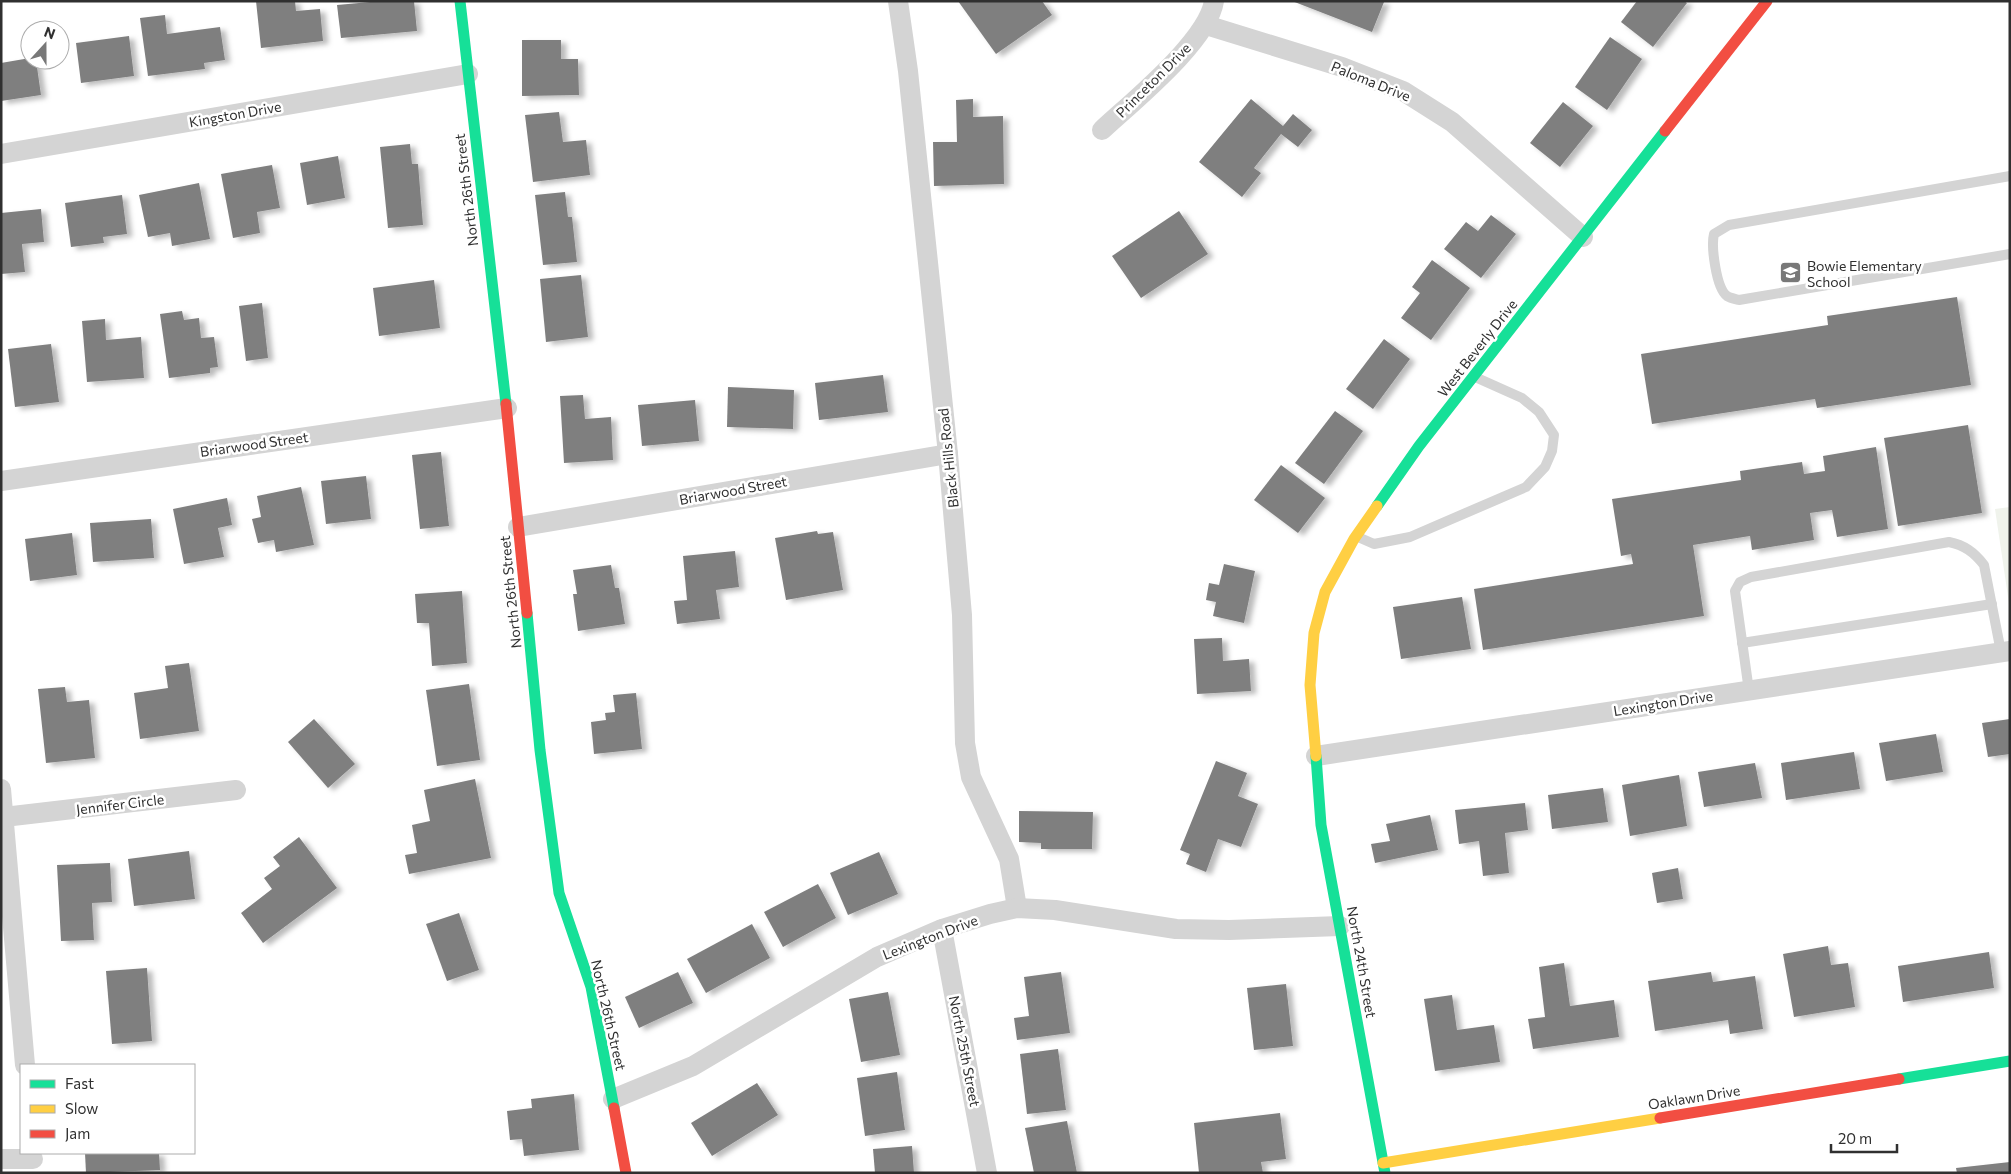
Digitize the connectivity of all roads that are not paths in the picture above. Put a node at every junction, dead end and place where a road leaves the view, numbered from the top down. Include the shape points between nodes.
1 (460, 1) edge
2 (898, 1) edge
3 (1214, 1) edge
4 (1767, 1) edge
5 (1206, 25) junction
6 (468, 74) junction
7 (1102, 130) dead end
8 (1, 154) edge
9 (2010, 176) edge
10 (1583, 237) junction
11 (2010, 254) edge
12 (1474, 376) junction
13 (507, 408) junction
14 (948, 454) junction
15 (1, 481) edge
16 (518, 527) junction
17 (1356, 536) junction
18 (1992, 604) junction
19 (1742, 643) junction
20 (2005, 652) edge
21 (1749, 690) junction
22 (1316, 756) junction
23 (1, 789) edge
24 (236, 790) dead end
25 (4, 817) junction
26 (1017, 908) junction
27 (1340, 926) junction
28 (942, 929) junction
29 (2010, 1061) edge
30 (25, 1064) edge
31 (613, 1099) junction
32 (1, 1159) edge
33 (34, 1161) edge
34 (1384, 1168) edge
35 (626, 1173) edge
36 (988, 1173) edge

1 - 6 street, North 26th Street
2 - 14 street, Black Hills Road
3 - 5 street, Princeton Drive
4 - 10 street, West Beverly Drive
5 - 7 street, Princeton Drive via 1186,51
5 - 10 street, Paloma Drive via 1342,67 1404,91 1452,122
6 - 8 street, Kingston Drive
6 - 13 street, North 26th Street
9 - 11 lane via 1729,225 1714,234 1712,243 1720,286 1727,297 1739,300
10 - 12 street, West Beverly Drive
12 - 17 street, West Beverly Drive via 1419,446
12 - 17 lane via 1522,398 1539,412 1554,435 1545,467 1526,487 1410,537 1374,544
13 - 15 street, Briarwood Street
13 - 16 street, North 26th Street
14 - 16 street, Briarwood Street
14 - 26 street, Black Hills Road via 962,615 965,743 971,777 1009,859
16 - 31 street, North 26th Street via 540,750 559,893 590,988
17 - 22 street, West Beverly Drive via 1325,592 1314,633 1310,684
18 - 19 lane
18 - 19 lane via 1984,564 1976,554 1949,542 1751,576 1740,582 1734,591
18 - 20 lane
19 - 21 lane
20 - 21 street, Lexington Drive
21 - 22 street, Lexington Drive
22 - 27 street, North 24th Street via 1321,824
23 - 25 street
24 - 25 street, Jennifer Circle
25 - 30 street
26 - 27 street, Lexington Drive via 1055,910 1176,929
26 - 28 street, Lexington Drive
27 - 34 street, North 24th Street
28 - 31 street, Lexington Drive via 877,957 693,1066
28 - 36 street, North 25th Street
29 - 34 street, Oaklawn Drive
31 - 35 street, North 26th Street
32 - 33 street

